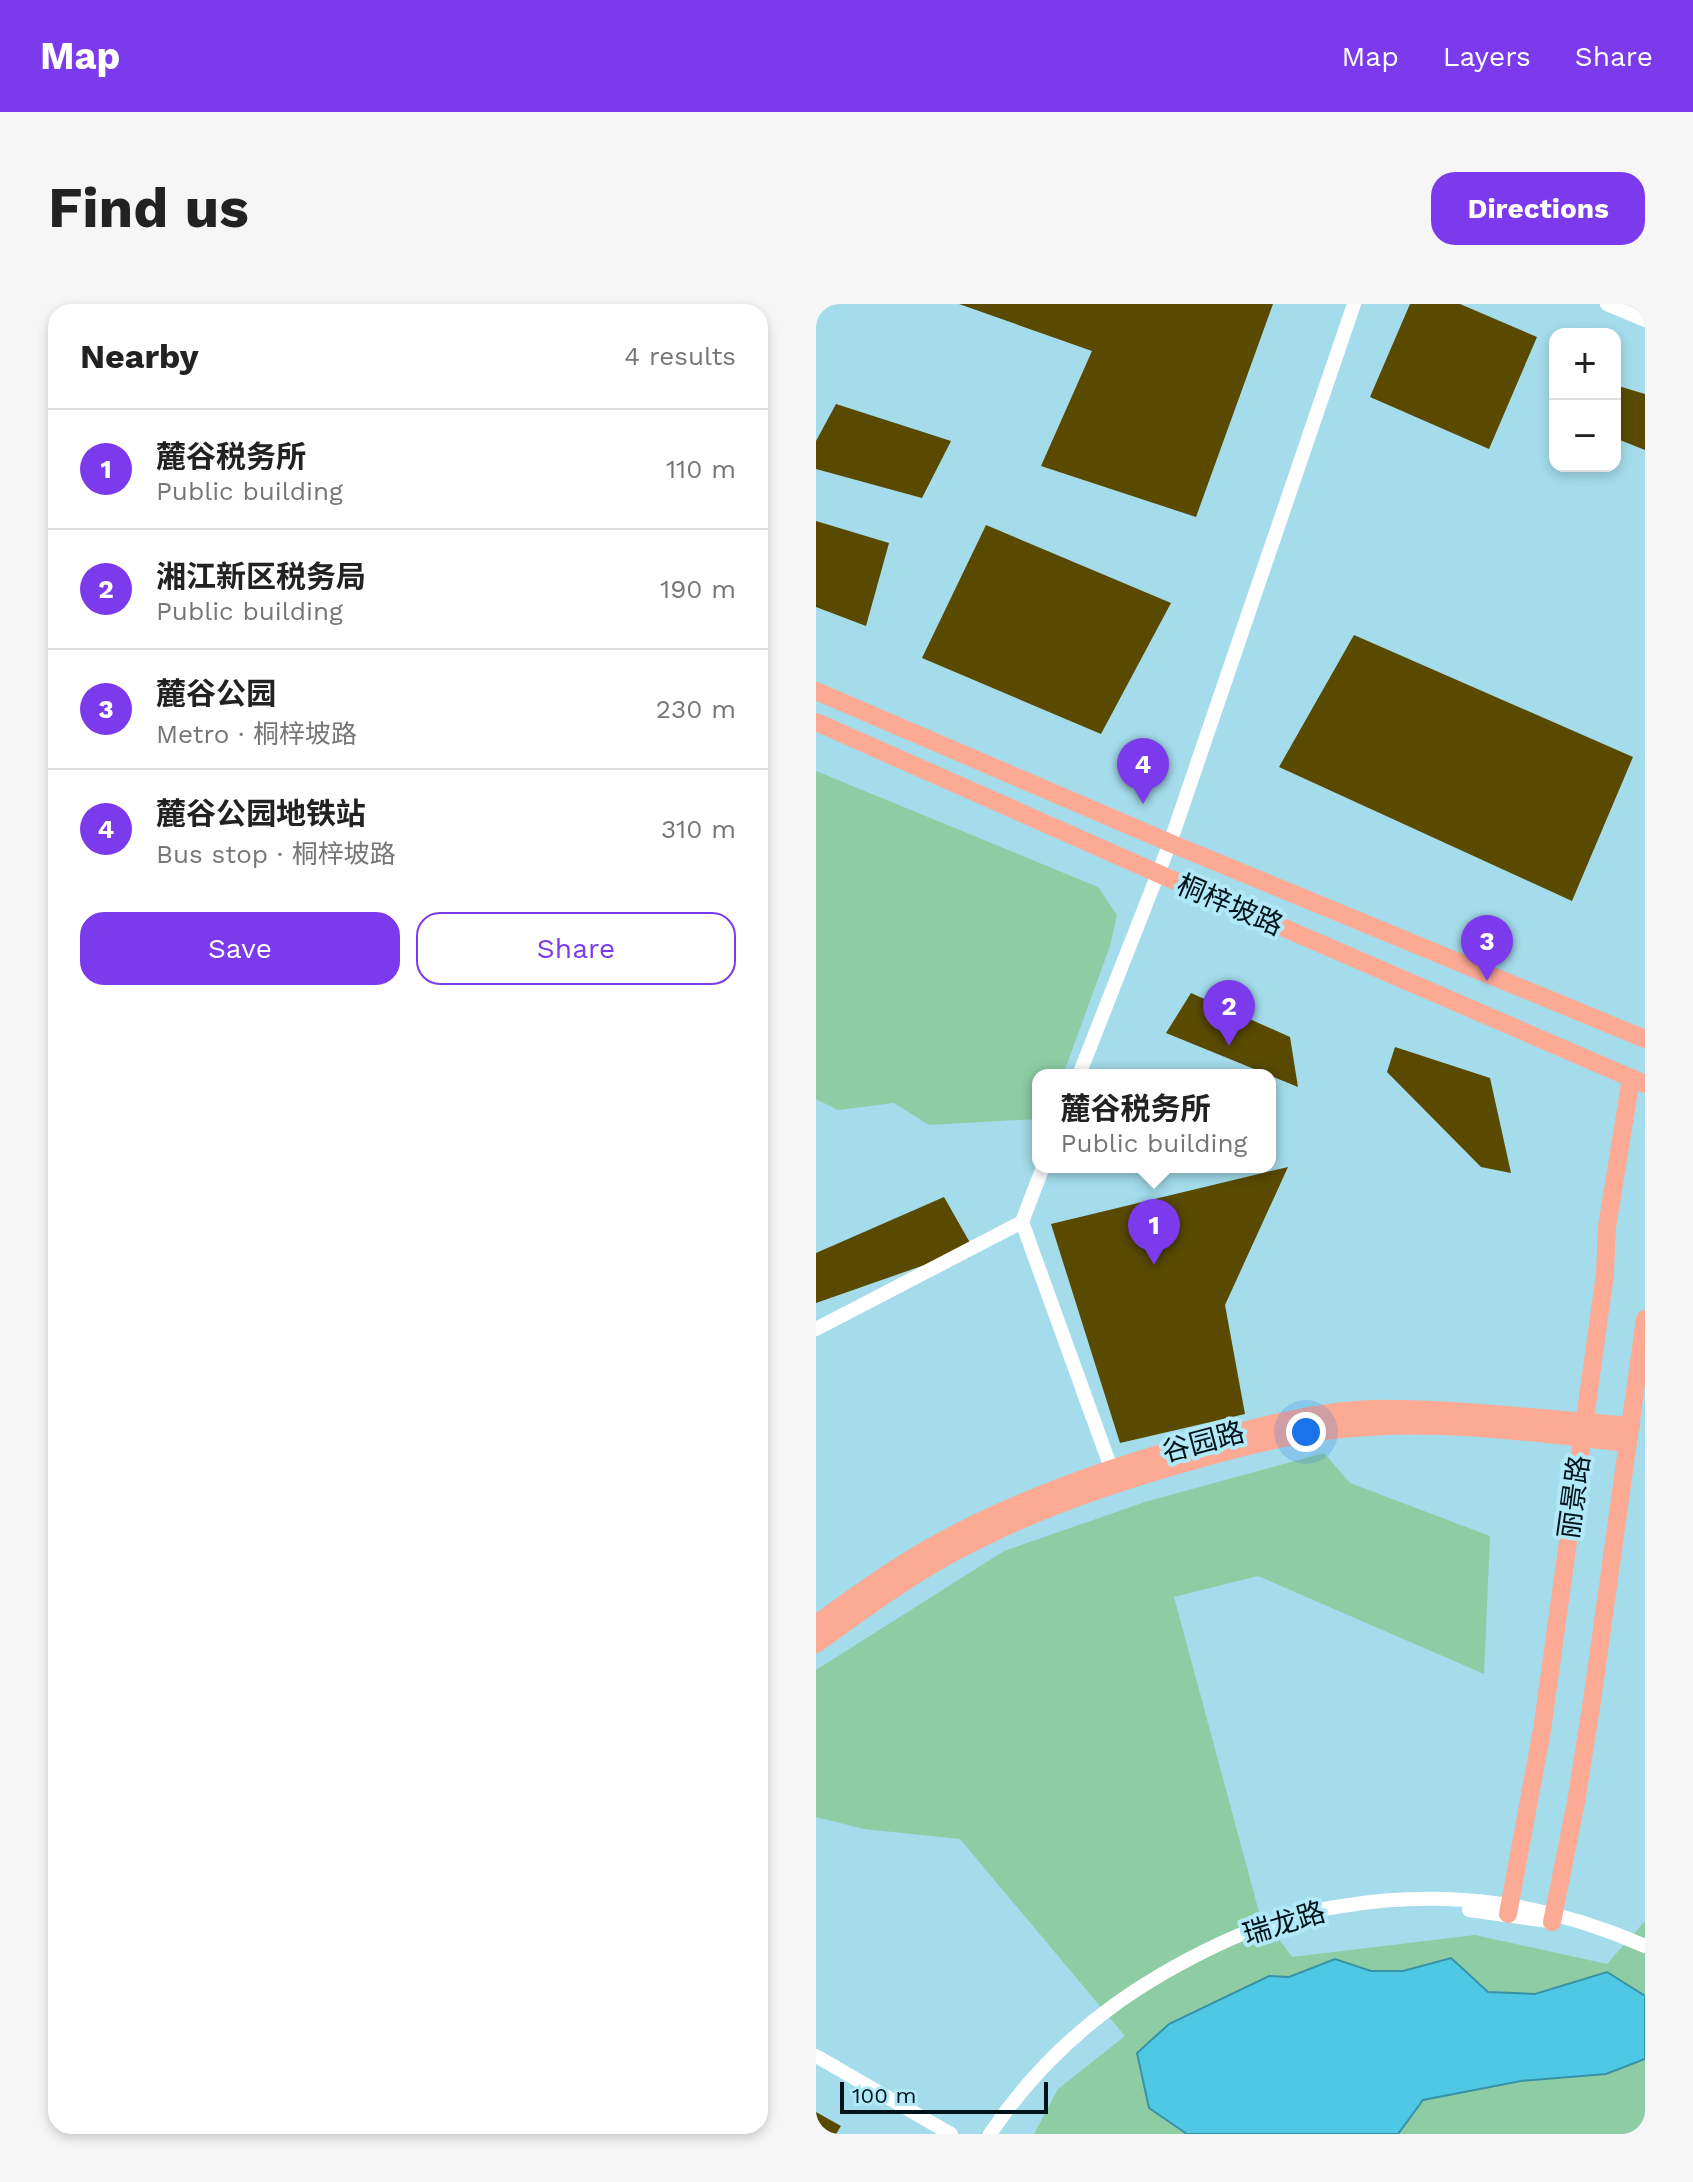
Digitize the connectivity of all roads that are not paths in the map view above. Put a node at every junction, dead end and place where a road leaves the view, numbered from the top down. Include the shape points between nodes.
1 (1354, 304) edge
2 (1607, 304) edge
3 (1645, 320) edge
4 (816, 691) edge
5 (816, 722) edge
6 (1170, 843) junction
7 (1157, 873) junction
8 (1645, 1039) edge
9 (1081, 1069) edge
10 (1638, 1081) edge
11 (1041, 1173) edge
12 (1022, 1222) junction
13 (1645, 1319) edge
14 (816, 1329) edge
15 (1583, 1430) junction
16 (1629, 1434) junction
17 (1111, 1468) junction
18 (816, 1624) edge
19 (816, 1644) edge
20 (1509, 1909) junction
21 (1553, 1917) junction
22 (1645, 1946) edge
23 (1645, 1955) edge
24 (816, 2056) edge
25 (816, 2067) edge
26 (933, 2134) edge
27 (951, 2134) edge
28 (990, 2134) edge
29 (1001, 2134) edge

1 - 6 street
2 - 3 street
4 - 6 main road, 桐梓坡路
5 - 7 main road, 桐梓坡路
6 - 7 street
6 - 8 main road, 桐梓坡路
7 - 9 street
7 - 10 main road, 桐梓坡路
10 - 15 main road, 丽景路 via 1607,1227
11 - 12 street
12 - 14 street
12 - 17 street
13 - 16 main road, 丽景路
15 - 16 main road, 谷园路
15 - 17 main road, 谷园路 via 1423,1410 1370,1409 1235,1433
15 - 19 main road, 谷园路 via 1370,1427 1298,1434 1231,1450 1098,1488 967,1545
15 - 20 main road, 丽景路 via 1542,1730
16 - 21 main road, 丽景路 via 1592,1701
17 - 18 main road, 谷园路 via 957,1532
20 - 21 street, 瑞龙路
20 - 28 street, 瑞龙路 via 1437,1898 1381,1900 1285,1918 1235,1936 1147,1982 1098,2017 1030,2081
20 - 29 street, 瑞龙路 via 1382,1909 1330,1916 1240,1943 1152,1989 1101,2026 1037,2086
21 - 22 street, 瑞龙路 via 1585,1922
21 - 23 street, 瑞龙路
24 - 27 street
25 - 26 street

